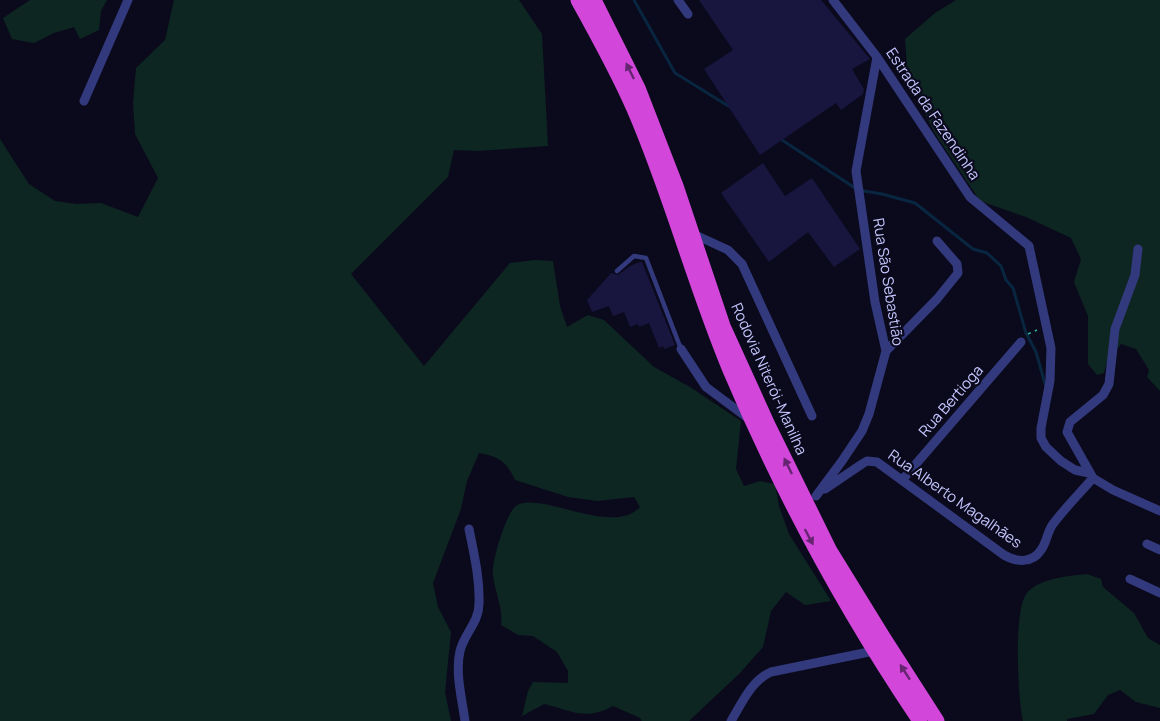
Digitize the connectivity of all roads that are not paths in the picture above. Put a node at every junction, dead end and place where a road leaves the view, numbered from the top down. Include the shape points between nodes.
1 (128, 0) edge
2 (578, 0) edge
3 (594, 0) edge
4 (678, 0) edge
5 (833, 0) edge
6 (688, 14) dead end
7 (877, 57) junction
8 (84, 101) dead end
9 (691, 233) junction
10 (936, 241) dead end
11 (1138, 249) dead end
12 (617, 271) dead end
13 (1021, 342) dead end
14 (681, 349) joint
15 (886, 351) junction
16 (812, 416) dead end
17 (754, 422) junction
18 (1091, 476) junction
19 (903, 479) junction
20 (811, 499) junction
21 (1160, 511) edge
22 (469, 530) dead end
23 (1147, 544) dead end
24 (1160, 550) edge
25 (1130, 579) dead end
26 (1160, 593) edge
27 (874, 651) junction
28 (465, 721) edge
29 (731, 721) edge
30 (920, 721) edge
31 (937, 721) edge

1 - 8 street
2 - 17 highway, Rodovia Niterói-Manilha via 635,110 707,313
9 -> 3 highway, Rodovia Niterói-Manilha via 638,88
4 - 6 street
5 - 7 street, Estrada da Fazendinha
7 - 15 street, Rua São Sebastião via 856,171
7 - 18 street, Estrada da Fazendinha via 970,197 1029,246 1051,348 1041,438 1061,461
9 - 16 street via 728,250 742,264
20 -> 9 highway, Rodovia Niterói-Manilha via 738,362
10 - 15 street via 957,264 958,273
11 - 18 street via 1135,275 1115,329 1109,384 1103,395 1068,428 1068,435
12 - 14 lane via 634,256 646,258
13 - 19 street, Rua Bertioga
14 - 17 street via 706,387
15 - 20 street, Rua São Sebastião via 862,431
17 -> 27 highway, Rodovia Niterói-Manilha via 798,515
18 - 19 street, Rua Alberto Magalhães via 1053,524 1041,552 1023,561 1004,555
18 - 21 street
19 - 20 street, Rua Alberto Magalhães via 877,462 867,461
31 -> 20 highway, Rodovia Niterói-Manilha via 830,551
22 - 28 street via 479,605 477,618 460,651
23 - 24 street
25 - 26 street
27 - 29 street via 771,672 757,681
27 - 30 highway, Rodovia Niterói-Manilha

